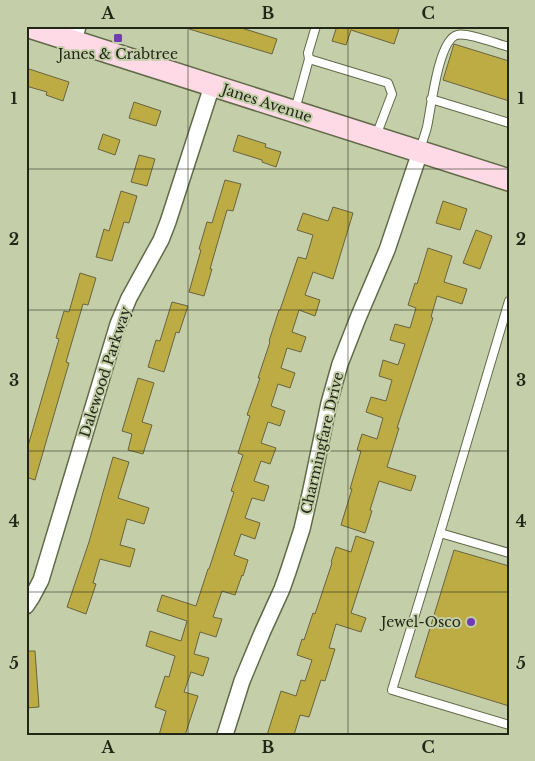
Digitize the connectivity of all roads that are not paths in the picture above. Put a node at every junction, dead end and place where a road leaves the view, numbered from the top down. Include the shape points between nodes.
1 (26, 26) edge
2 (316, 26) edge
3 (76, 34) edge
4 (509, 47) edge
5 (309, 60) junction
6 (212, 86) junction
7 (431, 99) junction
8 (294, 112) junction
9 (509, 123) edge
10 (376, 138) junction
11 (420, 152) junction
12 (509, 180) edge
13 (509, 301) edge
14 (440, 533) junction
15 (509, 553) edge
16 (26, 606) edge
17 (509, 725) edge
18 (225, 735) edge

1 - 3 street, Janes Avenue
2 - 5 lane
3 - 6 street, Janes Avenue
4 - 7 lane via 466,35 451,37 437,72
5 - 8 lane
5 - 10 lane via 388,83 392,94
6 - 8 street, Janes Avenue
6 - 16 street, Dalewood Parkway via 161,240 118,324 41,580
7 - 9 lane
7 - 11 lane
8 - 10 street, Janes Avenue
10 - 11 street, Janes Avenue
11 - 12 street, Janes Avenue
11 - 18 street, Charmingfare Drive via 387,250 340,364 302,529 282,589 242,681
13 - 14 lane
14 - 15 lane
14 - 17 lane via 392,690

